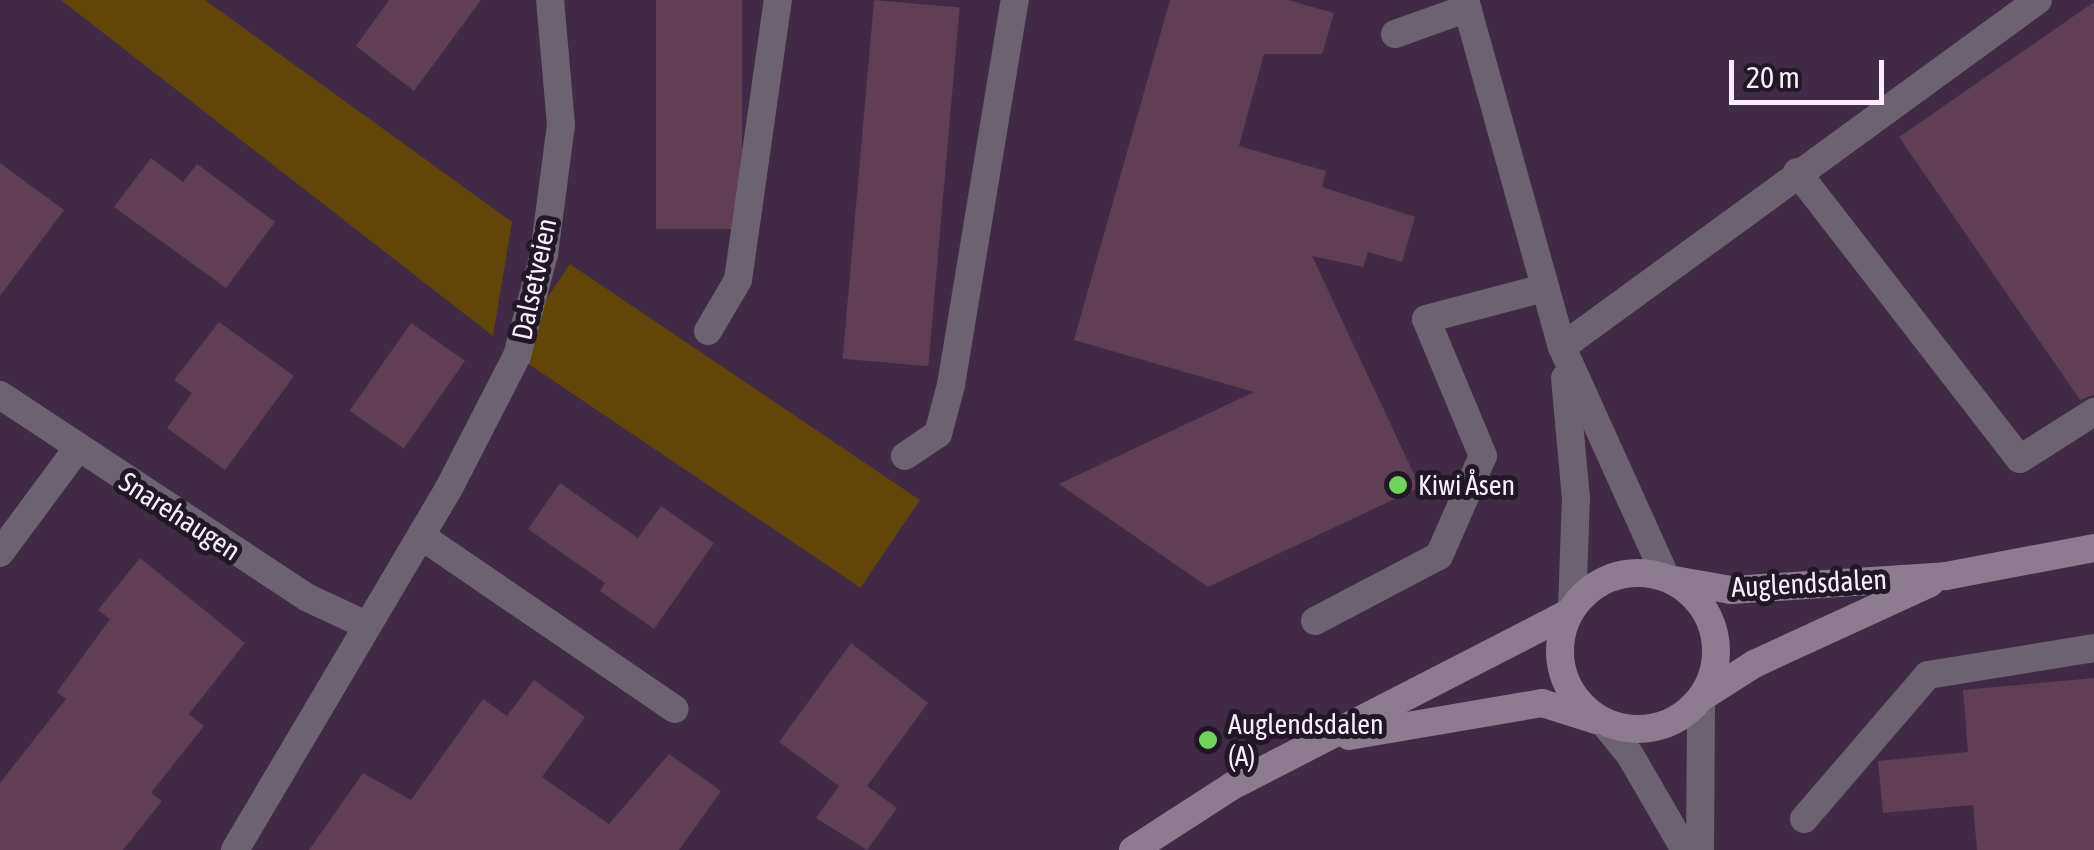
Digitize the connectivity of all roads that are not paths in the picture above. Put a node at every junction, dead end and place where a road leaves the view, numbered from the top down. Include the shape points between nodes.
1 (550, 0) edge
2 (778, 0) edge
3 (1015, 0) edge
4 (2038, 0) edge
5 (1466, 4) edge
6 (1396, 34) dead end
7 (1797, 172) junction
8 (1544, 288) junction
9 (708, 331) dead end
10 (1562, 347) junction
11 (0, 394) edge
12 (2094, 412) edge
13 (77, 449) junction
14 (905, 456) dead end
15 (421, 536) junction
16 (2094, 548) edge
17 (0, 553) edge
18 (1946, 576) junction
19 (1670, 578) junction
20 (1570, 610) junction
21 (1316, 621) dead end
22 (366, 625) junction
23 (2094, 648) edge
24 (1702, 698) junction
25 (675, 709) dead end
26 (1601, 722) junction
27 (1318, 742) junction
28 (1804, 819) dead end
29 (234, 850) edge
30 (1133, 850) edge
31 (1685, 850) edge
32 (1700, 850) edge

1 - 15 street, Dalsetveien via 561,125 544,254 517,356
2 - 9 street via 738,280
3 - 14 street via 951,384 938,434
4 - 7 street
5 - 6 street
5 - 8 street
7 - 10 street
7 - 12 street via 2020,459
8 - 10 street
8 - 21 street via 1426,319 1483,456 1439,556
10 - 19 street
10 - 20 street via 1576,498
11 - 13 street, Snarehaugen
13 - 17 street
13 - 22 street, Snarehaugen via 308,598
15 - 22 street, Dalsetveien
15 - 25 street
16 - 18 main road, Auglendsdalen
18 - 19 main road, Auglendsdalen via 1731,590
18 - 24 main road, Auglendsdalen via 1754,664
19 - 20 main road via 1631,572 1597,583
19 - 24 main road via 1706,610 1718,653
20 - 26 main road via 1559,652 1570,692
20 - 27 main road
22 - 29 street, Dalsetveien
23 - 28 street via 1928,675
24 - 26 main road via 1674,723 1638,731
24 - 32 street
26 - 27 main road via 1542,704
26 - 31 street
27 - 30 main road

